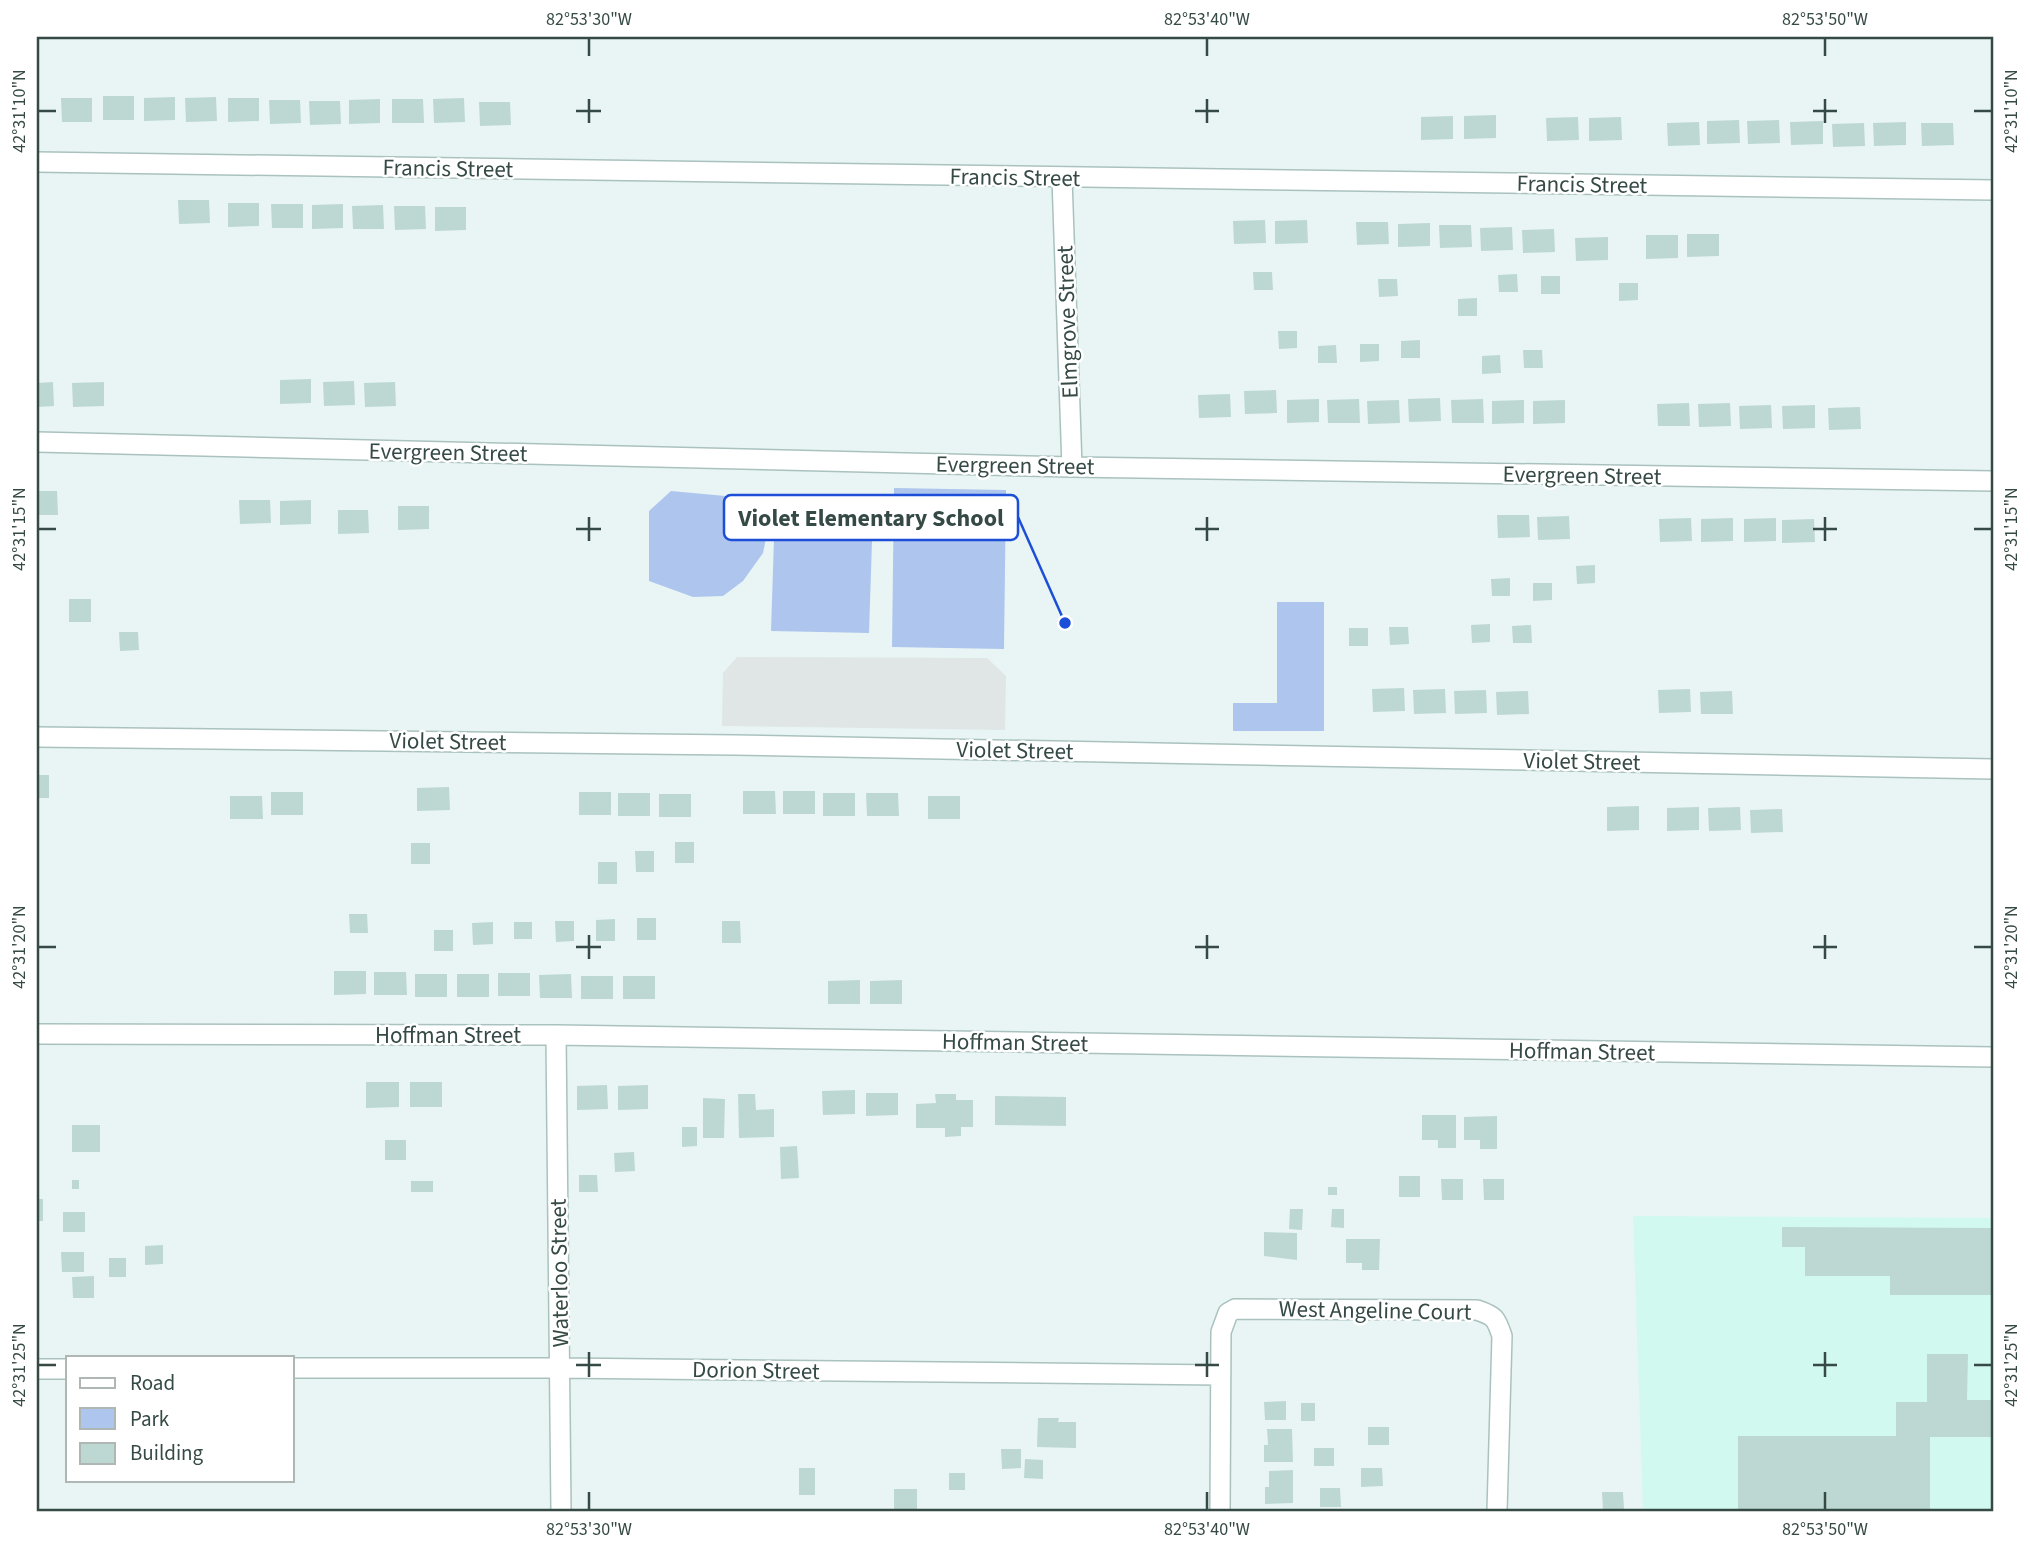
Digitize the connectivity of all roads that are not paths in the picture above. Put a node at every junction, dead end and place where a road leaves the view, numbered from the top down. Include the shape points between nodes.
1 (37, 162) edge
2 (1062, 178) junction
3 (1993, 190) edge
4 (37, 442) edge
5 (1072, 467) junction
6 (1993, 481) edge
7 (37, 737) edge
8 (1993, 769) edge
9 (37, 1034) edge
10 (556, 1035) junction
11 (1993, 1057) edge
12 (37, 1368) edge
13 (66, 1368) edge
14 (294, 1368) edge
15 (561, 1368) junction
16 (1220, 1375) junction
17 (561, 1511) edge
18 (1220, 1511) edge
19 (1497, 1511) edge

1 - 2 street, Francis Street
2 - 3 street, Francis Street
2 - 5 street, Elmgrove Street
4 - 5 street, Evergreen Street
5 - 6 street, Evergreen Street
7 - 8 street, Violet Street via 735,744
9 - 10 street, Hoffman Street
10 - 11 street, Hoffman Street
10 - 15 street, Waterloo Street
12 - 13 street
14 - 15 street, Dorion Street
15 - 16 street, Dorion Street
15 - 17 street, Waterloo Street
16 - 18 street
16 - 19 street, West Angeline Court via 1221,1332 1228,1313 1235,1309 1477,1310 1490,1314 1502,1336

